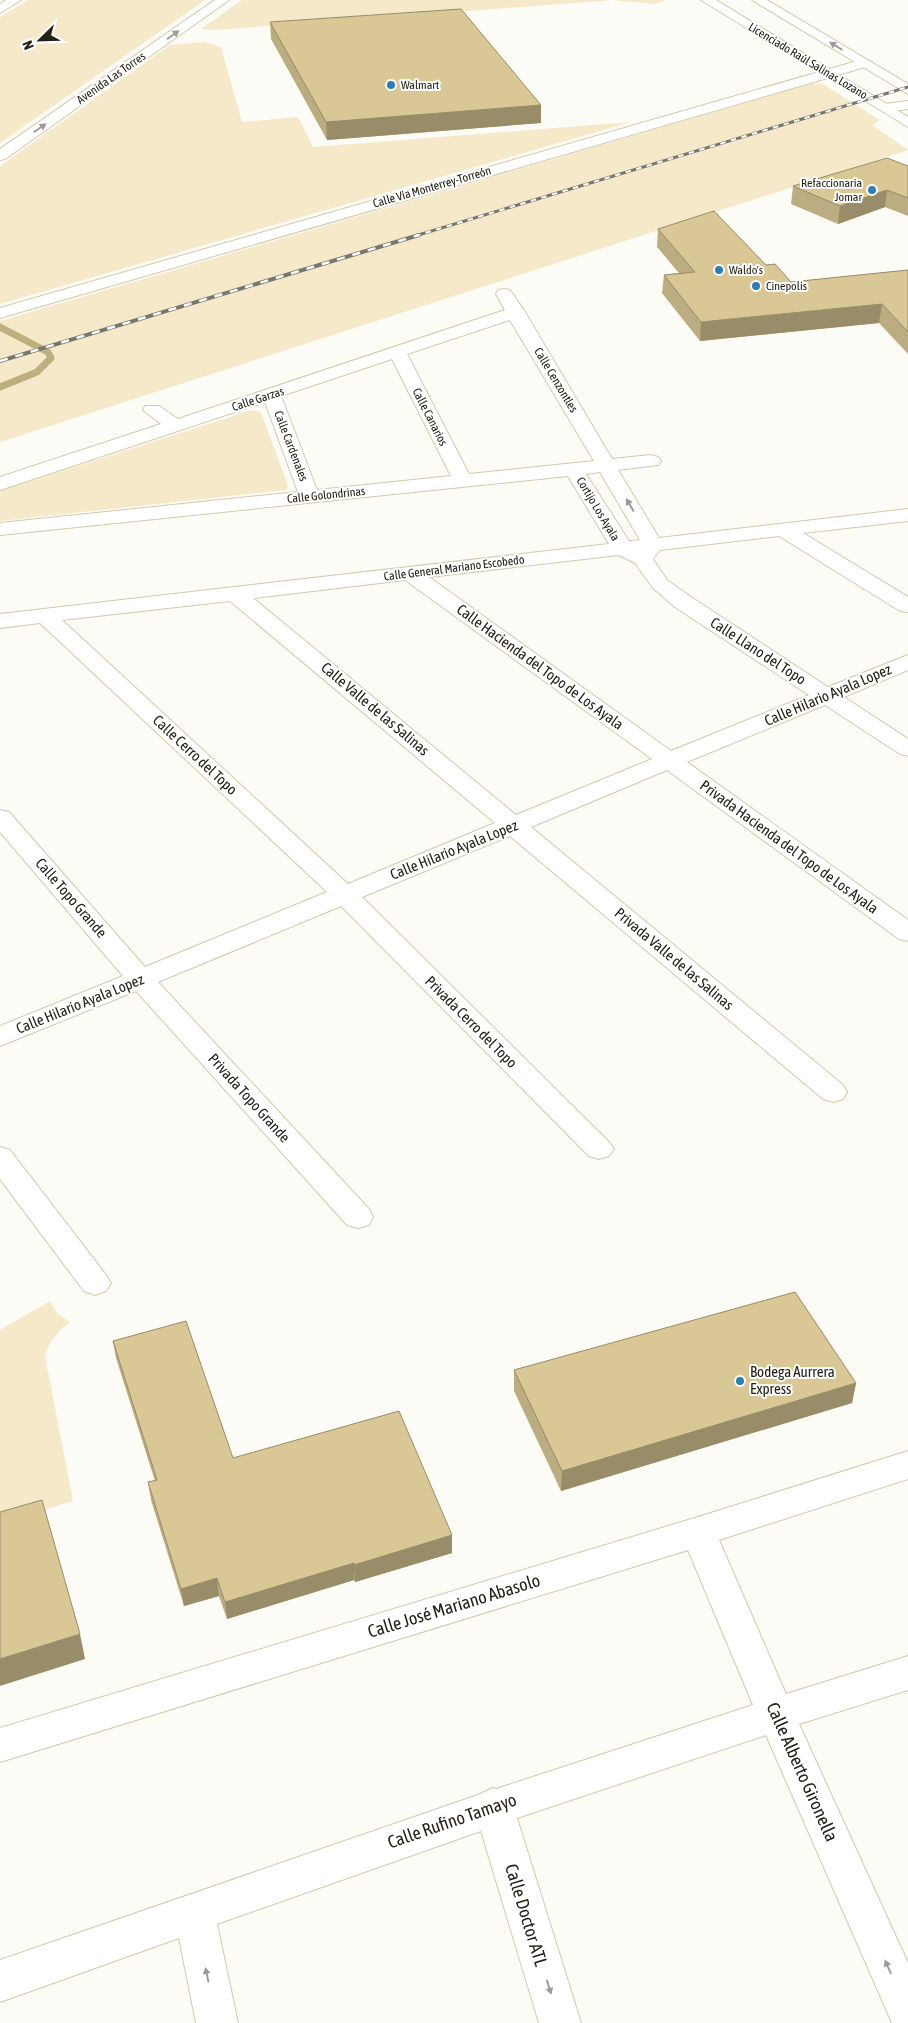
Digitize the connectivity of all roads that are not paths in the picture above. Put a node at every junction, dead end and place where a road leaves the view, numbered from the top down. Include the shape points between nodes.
1 (15, 0) edge
2 (223, 0) edge
3 (707, 0) edge
4 (758, 0) edge
5 (0, 9) edge
6 (864, 62) junction
7 (828, 73) junction
8 (908, 90) edge
9 (908, 105) edge
10 (885, 108) junction
11 (906, 120) edge
12 (0, 156) edge
13 (504, 294) dead end
14 (516, 312) junction
15 (0, 313) edge
16 (397, 352) junction
17 (271, 394) junction
18 (152, 410) dead end
19 (176, 426) junction
20 (651, 462) dead end
21 (607, 466) junction
22 (574, 470) junction
23 (462, 481) junction
24 (0, 484) edge
25 (310, 497) junction
26 (908, 516) edge
27 (0, 530) edge
28 (783, 530) junction
29 (622, 549) junction
30 (648, 552) junction
31 (409, 573) junction
32 (234, 593) junction
33 (908, 606) edge
34 (45, 616) junction
35 (0, 621) edge
36 (908, 662) edge
37 (826, 695) junction
38 (908, 749) edge
39 (670, 761) junction
40 (0, 817) edge
41 (515, 825) junction
42 (344, 894) junction
43 (908, 933) edge
44 (141, 980) junction
45 (0, 1037) edge
46 (833, 1092) dead end
47 (599, 1149) dead end
48 (0, 1157) edge
49 (358, 1217) dead end
50 (95, 1283) dead end
51 (908, 1465) edge
52 (698, 1532) junction
53 (908, 1673) edge
54 (776, 1714) junction
55 (0, 1745) edge
56 (493, 1806) junction
57 (194, 1912) junction
58 (0, 1980) edge
59 (908, 2011) edge
60 (217, 2023) edge
61 (560, 2023) edge

1 - 5 street
12 -> 2 street, Avenida Las Torres
3 - 7 street, Licenciado Raúl Salinas Lozano
6 -> 4 street
6 - 7 street, Calle Vía Monterrey-Torreón
6 - 8 street
7 - 10 street, Licenciado Raúl Salinas Lozano
7 - 15 street, Calle Vía Monterrey-Torreón
9 - 10 street
10 - 11 street, Licenciado Raúl Salinas Lozano
13 - 14 street, Calle Cenzontles
14 - 16 street, Calle Garzas
14 - 21 street, Calle Cenzontles
16 - 17 street, Calle Garzas
16 - 23 street, Calle Canarios
17 - 19 street, Calle Garzas
17 - 25 street, Calle Cardenales
18 - 19 street
19 - 24 street, Calle Garzas
20 - 21 street, Calle Golondrinas
21 - 22 street, Calle Golondrinas
30 -> 21 street, Cortijo Los Ayala
22 - 23 street, Calle Golondrinas
22 - 29 street, Cortijo Los Ayala
23 - 25 street, Calle Golondrinas
25 - 27 street, Calle Golondrinas
26 - 28 street, Calle General Mariano Escobedo
28 - 30 street, Calle General Mariano Escobedo
28 - 33 street
29 - 30 street, Calle General Mariano Escobedo
29 - 31 street, Calle General Mariano Escobedo
30 - 37 street, Calle Llano del Topo via 660,584
31 - 32 street, Calle General Mariano Escobedo
31 - 39 street, Calle Hacienda del Topo de Los Ayala
32 - 34 street, Calle General Mariano Escobedo
32 - 41 street, Calle Valle de las Salinas
34 - 35 street, Calle General Mariano Escobedo
34 - 42 street, Calle Cerro del Topo
36 - 37 street, Calle Hilario Ayala Lopez
37 - 38 street, Calle Llano del Topo
37 - 39 street, Calle Hilario Ayala Lopez
39 - 41 street, Calle Hilario Ayala Lopez
39 - 43 street, Privada Hacienda del Topo de Los Ayala
40 - 44 street, Calle Topo Grande
41 - 42 street, Calle Hilario Ayala Lopez
41 - 46 street, Privada Valle de las Salinas
42 - 44 street, Calle Hilario Ayala Lopez
42 - 47 street, Privada Cerro del Topo
44 - 45 street, Calle Hilario Ayala Lopez
44 - 49 street, Privada Topo Grande
48 - 50 street
51 - 52 street, Calle José Mariano Abasolo
52 - 54 street, Calle Alberto Gironella
52 - 55 street, Calle José Mariano Abasolo
53 - 54 street, Calle Rufino Tamayo
54 - 56 street, Calle Rufino Tamayo
59 -> 54 street, Calle Alberto Gironella
56 - 57 street, Calle Rufino Tamayo
56 -> 61 street, Calle Doctor ATL
57 - 58 street, Calle Rufino Tamayo
60 -> 57 street

